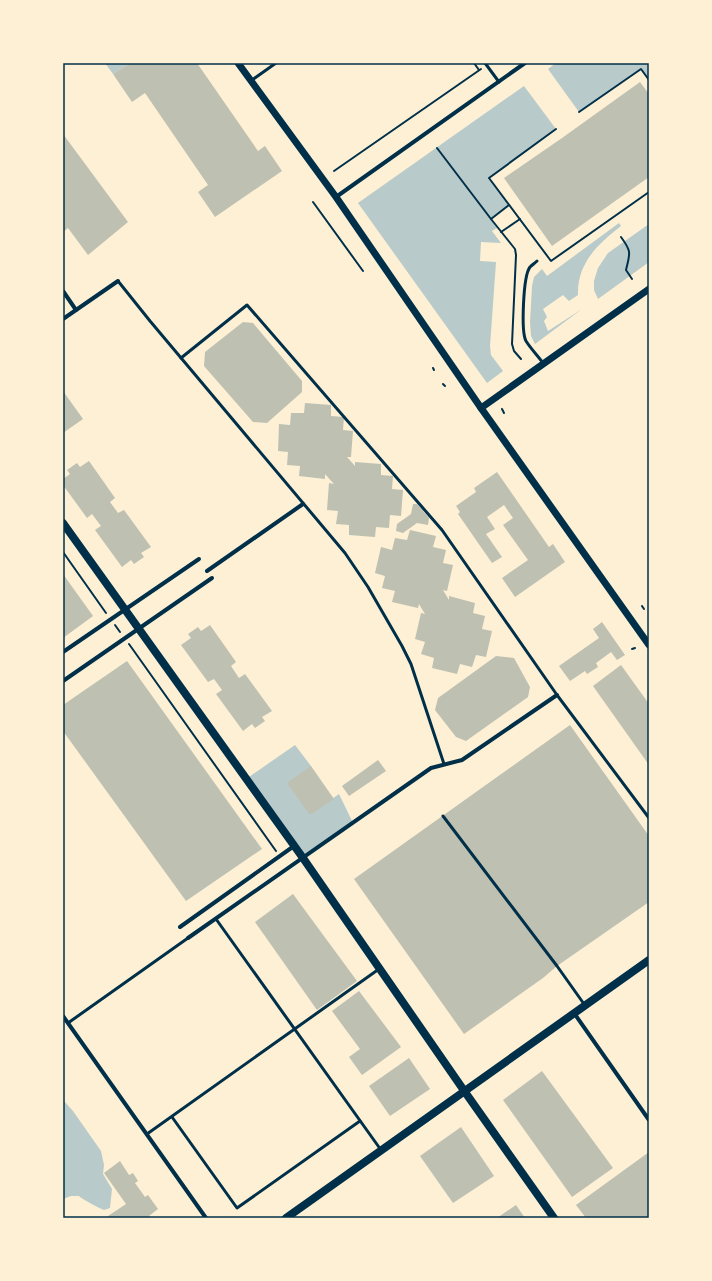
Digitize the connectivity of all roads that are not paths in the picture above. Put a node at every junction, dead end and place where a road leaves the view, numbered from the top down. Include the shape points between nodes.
1 (238, 63) edge
2 (276, 63) edge
3 (525, 63) edge
4 (486, 64) edge
5 (252, 81) junction
6 (499, 82) junction
7 (336, 197) junction
8 (537, 261) dead end
9 (118, 281) joint
10 (649, 288) edge
11 (63, 291) edge
12 (76, 310) junction
13 (63, 319) edge
14 (181, 358) junction
15 (543, 363) junction
16 (481, 408) junction
17 (303, 504) junction
18 (63, 523) edge
19 (199, 559) dead end
20 (207, 571) dead end
21 (212, 578) dead end
22 (124, 610) junction
23 (138, 629) junction
24 (649, 645) edge
25 (63, 652) edge
26 (63, 681) edge
27 (557, 694) junction
28 (444, 764) junction
29 (443, 816) dead end
30 (649, 818) edge
31 (294, 846) junction
32 (303, 858) junction
33 (216, 919) junction
34 (180, 927) dead end
35 (188, 938) joint
36 (649, 960) edge
37 (379, 969) junction
38 (585, 1006) junction
39 (574, 1013) junction
40 (63, 1016) edge
41 (68, 1023) junction
42 (295, 1030) junction
43 (464, 1092) junction
44 (172, 1117) junction
45 (360, 1120) junction
46 (649, 1120) edge
47 (147, 1134) junction
48 (382, 1151) junction
49 (206, 1218) edge
50 (286, 1218) edge
51 (554, 1218) edge

1 - 5 street
2 - 5 lane
3 - 6 street
4 - 6 lane
5 - 7 street
6 - 7 street
7 - 16 street
8 - 15 lane via 530,268 525,286 525,340
9 - 12 street
9 - 14 lane
10 - 15 street
11 - 12 street
12 - 13 street
14 - 17 lane
14 - 27 lane via 247,305 442,530
15 - 16 street
16 - 24 street
17 - 20 street
17 - 28 lane via 345,553 402,646
18 - 22 main road
19 - 22 street
21 - 23 street
22 - 23 main road
22 - 25 street
23 - 26 street
23 - 31 main road
27 - 28 street via 462,760
27 - 30 lane
28 - 32 street via 431,768
29 - 38 lane
31 - 32 main road
31 - 34 street
32 - 33 street
32 - 37 main road
33 - 35 street
33 - 42 lane
35 - 41 lane
36 - 38 main road
37 - 42 lane
37 - 43 main road
38 - 39 main road
39 - 43 main road
39 - 46 street
40 - 41 street
41 - 47 street
42 - 44 lane
42 - 45 lane
43 - 48 main road
43 - 51 main road
44 - 45 lane via 237,1208
44 - 47 lane
45 - 48 lane
47 - 49 street
48 - 50 main road

